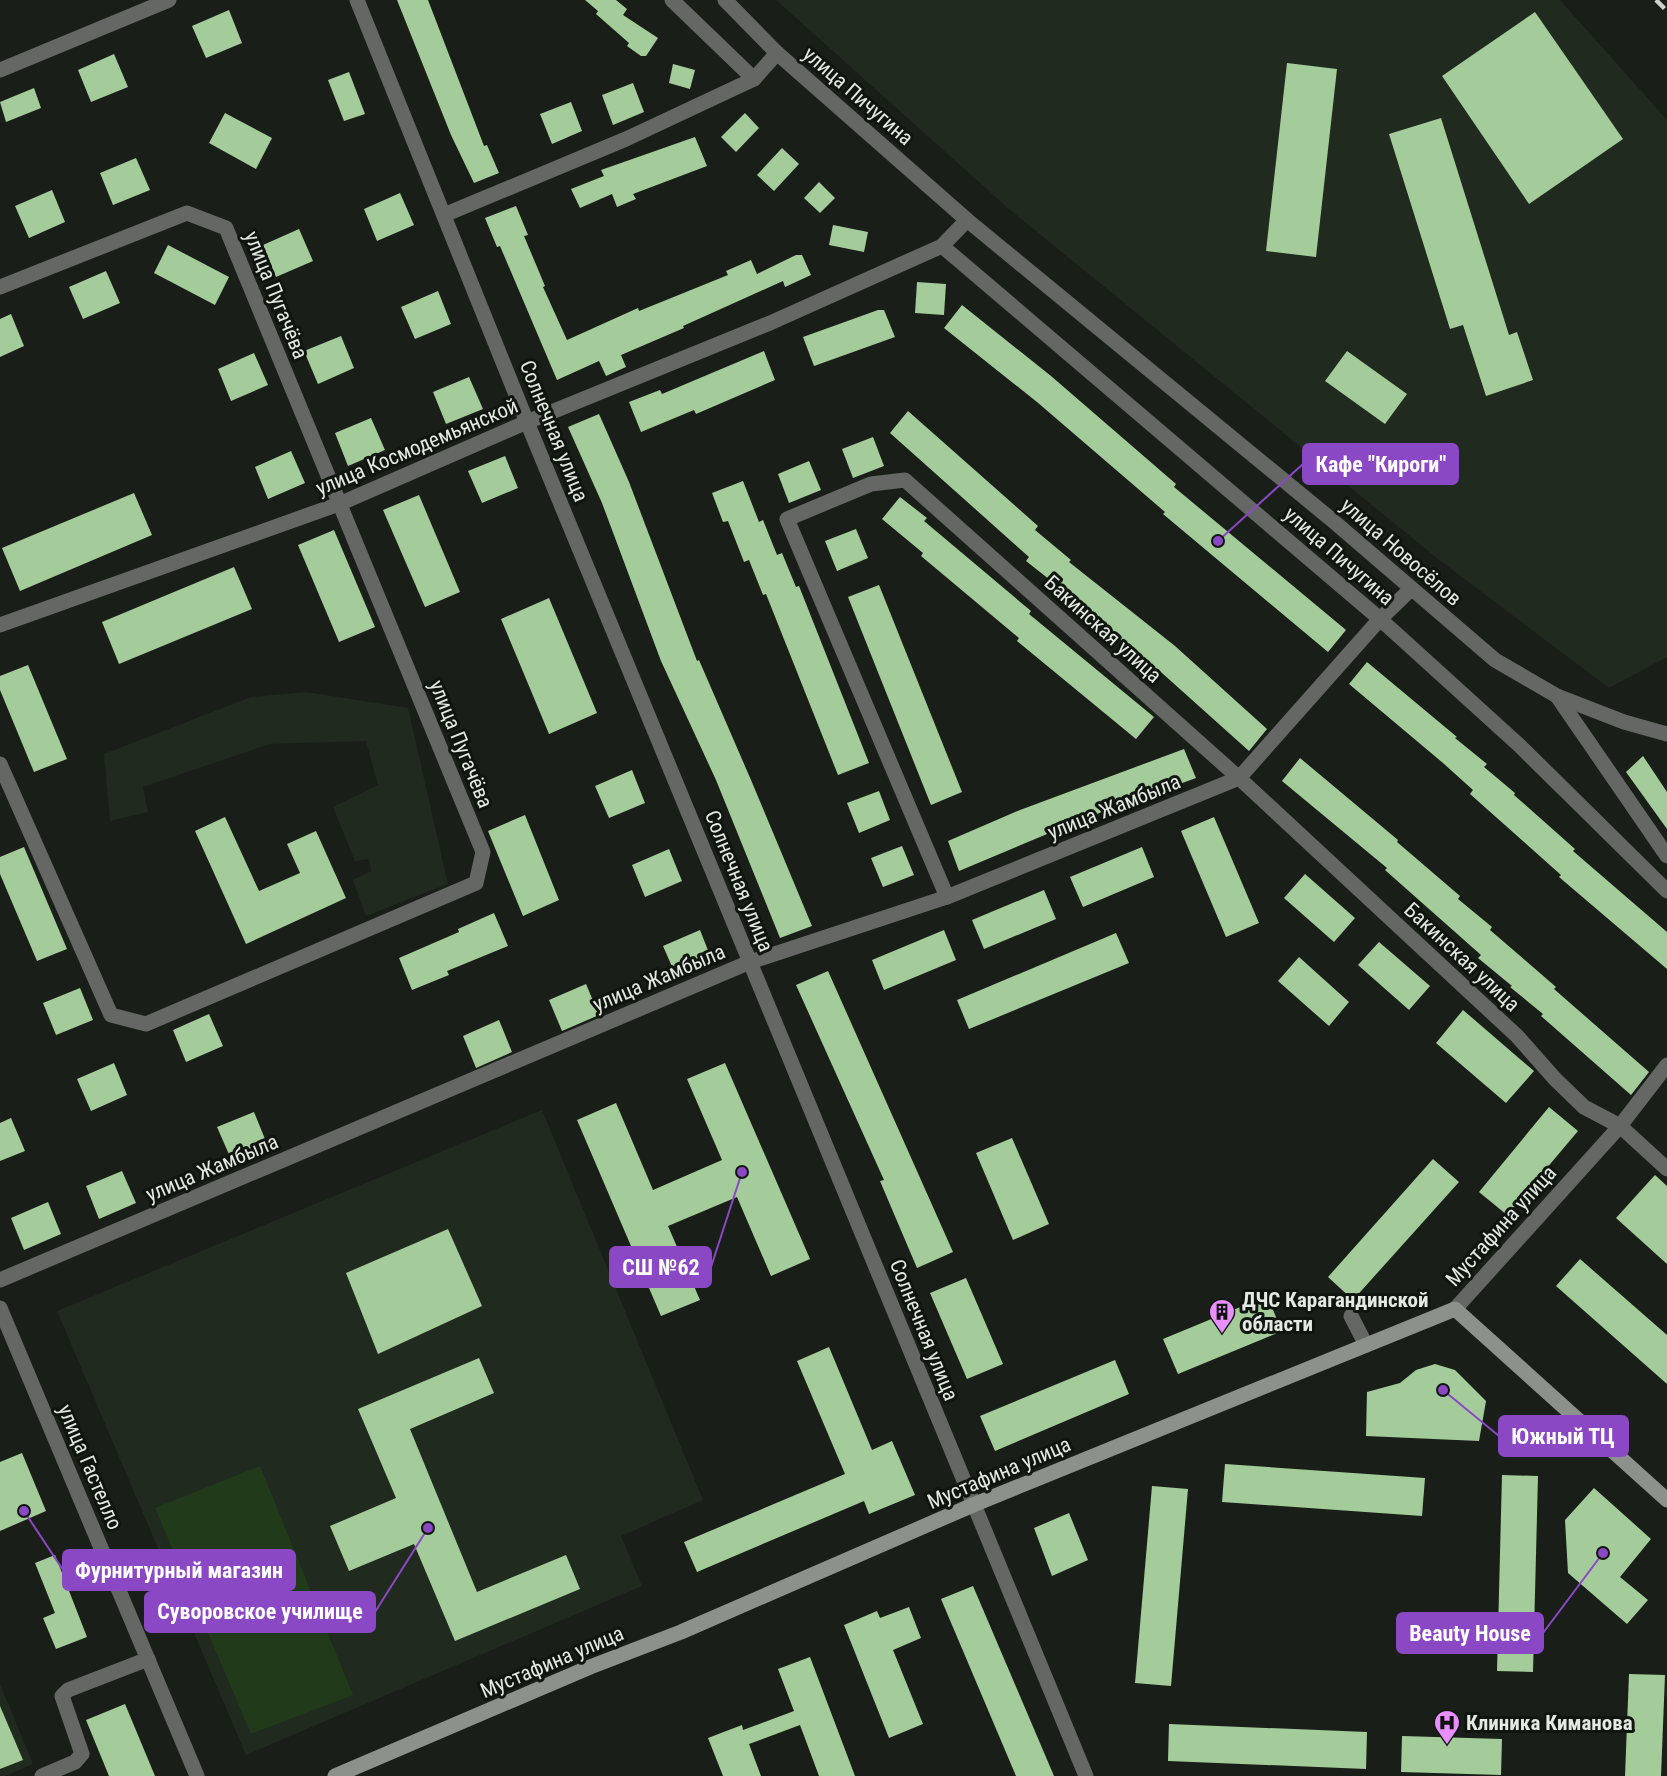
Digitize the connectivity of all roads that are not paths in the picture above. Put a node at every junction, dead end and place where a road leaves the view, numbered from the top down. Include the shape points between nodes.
1 (169, 0) edge
2 (357, 0) edge
3 (672, 0) edge
4 (725, 0) edge
5 (777, 53) junction
6 (0, 70) edge
7 (754, 79) junction
8 (444, 215) junction
9 (967, 220) junction
10 (942, 246) junction
11 (0, 287) edge
12 (527, 422) junction
13 (339, 504) junction
14 (1411, 589) junction
15 (1380, 619) junction
16 (0, 625) edge
17 (1557, 696) junction
18 (1667, 735) edge
19 (0, 764) edge
20 (1239, 778) junction
21 (1667, 856) edge
22 (1667, 891) edge
23 (947, 897) junction
24 (750, 962) junction
25 (1667, 1065) edge
26 (1620, 1126) junction
27 (1667, 1169) edge
28 (0, 1280) edge
29 (0, 1308) edge
30 (1455, 1309) junction
31 (1351, 1316) dead end
32 (1366, 1345) junction
33 (1667, 1500) edge
34 (973, 1505) junction
35 (148, 1659) junction
36 (42, 1776) edge
37 (197, 1776) edge
38 (335, 1776) edge
39 (1086, 1776) edge

1 - 6 street
2 - 8 street, Солнечная улица
3 - 7 street
4 - 5 street, улица Пичугина
5 - 7 street
5 - 9 street, улица Пичугина
7 - 8 street via 626,139
8 - 12 street, Солнечная улица
9 - 10 street, улица Космодемьянской
9 - 14 street, улица Новосёлов
10 - 12 street, улица Космодемьянской via 770,323
10 - 15 street, улица Пичугина
11 - 13 street, улица Пугачёва via 187,213 226,228
12 - 13 street, улица Космодемьянской
12 - 24 street, Солнечная улица
13 - 16 street, улица Космодемьянской
13 - 19 street, улица Пугачёва via 483,852 476,883 146,1024 111,1015
14 - 15 street, улица Жамбыла
14 - 17 street, улица Новосёлов via 1495,660
15 - 20 street, улица Жамбыла
15 - 22 street, улица Пичугина via 1520,746
17 - 18 street, улица Новосёлов
17 - 21 street
20 - 23 street, улица Жамбыла
20 - 23 street, Бакинская улица via 905,480 871,484 787,519
20 - 26 street, Бакинская улица via 1516,1036 1584,1107
23 - 24 street, улица Жамбыла
24 - 28 street, улица Жамбыла
24 - 34 street, Солнечная улица
25 - 26 street, Мустафина улица
26 - 27 street, Бакинская улица
26 - 30 street, Мустафина улица
29 - 35 street, улица Гастелло
30 - 32 main road, Мустафина улица
30 - 33 main road
31 - 32 street
32 - 34 main road, Мустафина улица
34 - 38 main road, Мустафина улица
34 - 39 street, Солнечная улица
35 - 36 street via 68,1690 62,1696 82,1754 75,1762
35 - 37 street, улица Гастелло

